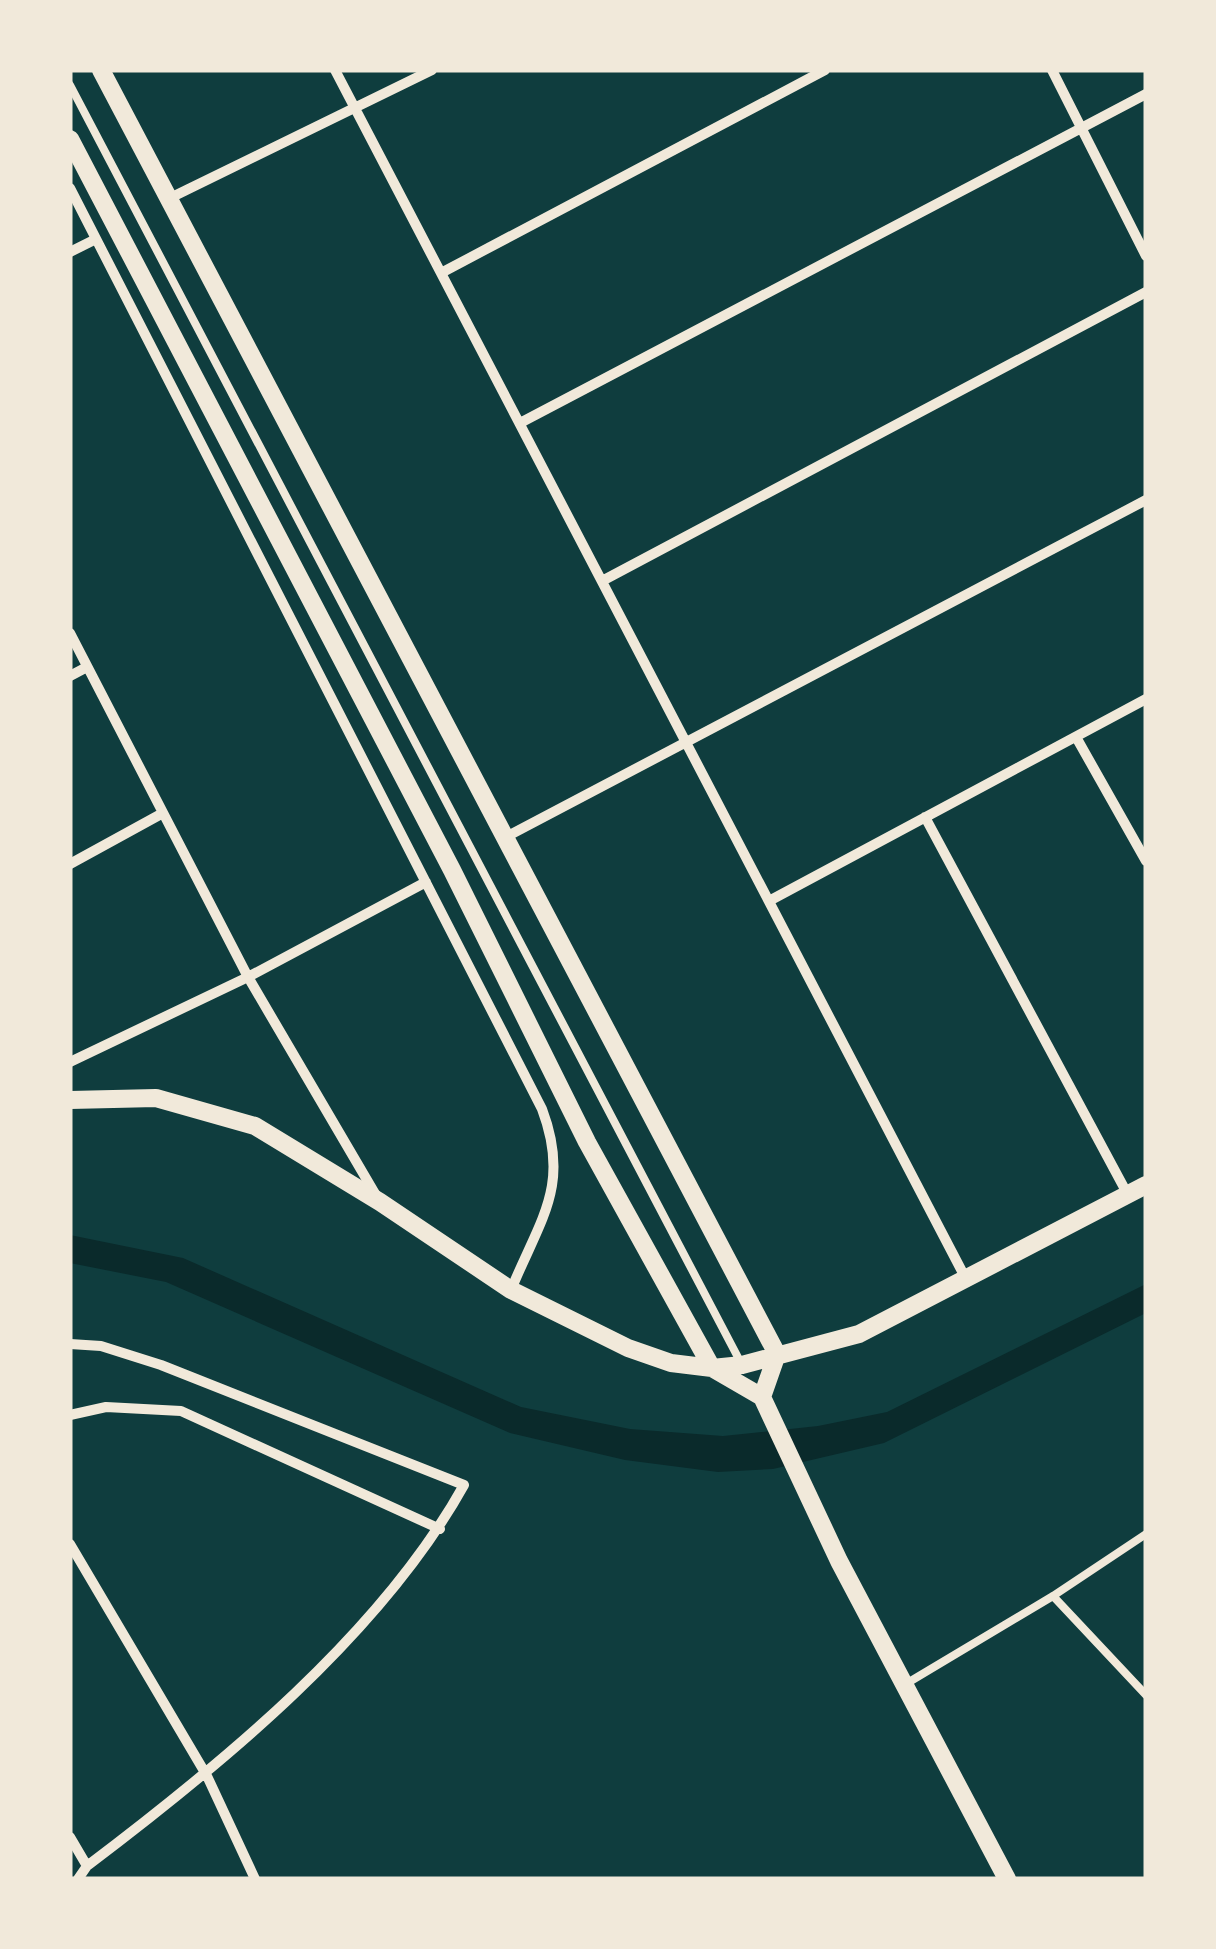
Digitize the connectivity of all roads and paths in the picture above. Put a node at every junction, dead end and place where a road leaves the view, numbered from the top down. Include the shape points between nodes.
1 (100, 70) edge
2 (335, 70) edge
3 (432, 70) edge
4 (825, 70) edge
5 (1052, 70) edge
6 (70, 86) edge
7 (1146, 94) edge
8 (356, 110) junction
9 (1082, 130) junction
10 (70, 140) edge
11 (70, 188) edge
12 (168, 199) junction
13 (96, 238) junction
14 (70, 252) edge
15 (1146, 256) edge
16 (442, 273) junction
17 (1146, 292) edge
18 (520, 423) junction
19 (1146, 500) edge
20 (602, 581) junction
21 (70, 633) edge
22 (87, 666) junction
23 (70, 676) edge
24 (1146, 699) edge
25 (1076, 737) junction
26 (688, 745) junction
27 (164, 814) junction
28 (925, 817) junction
29 (504, 838) junction
30 (1146, 861) edge
31 (70, 864) edge
32 (426, 882) junction
33 (769, 901) junction
34 (248, 977) junction
35 (70, 1062) edge
36 (70, 1100) edge
37 (1146, 1186) edge
38 (1128, 1195) junction
39 (380, 1202) junction
40 (966, 1279) junction
41 (511, 1290) junction
42 (70, 1344) edge
43 (778, 1354) junction
44 (742, 1364) junction
45 (712, 1368) junction
46 (762, 1397) junction
47 (70, 1415) edge
48 (440, 1529) junction
49 (1146, 1534) edge
50 (70, 1544) edge
51 (1053, 1596) junction
52 (904, 1685) junction
53 (1146, 1695) edge
54 (207, 1776) junction
55 (70, 1837) edge
56 (87, 1866) junction
57 (78, 1879) edge
58 (255, 1879) edge
59 (1006, 1879) edge

1 - 12 street
2 - 8 street
3 - 8 street
4 - 16 street
5 - 9 street
6 - 44 lane
7 - 9 street
8 - 12 street
8 - 16 street
9 - 15 street
9 - 18 street
10 - 45 street via 452,870 541,1057
11 - 13 street
12 - 29 street
13 - 14 street
13 - 32 street
16 - 18 street
17 - 20 street
18 - 20 street
19 - 26 street
20 - 26 street
21 - 22 street
22 - 23 street
22 - 27 street
24 - 25 street
25 - 28 street
25 - 30 street
26 - 29 street
26 - 33 street
27 - 31 street
27 - 34 street
28 - 33 street
28 - 38 street
29 - 43 street
32 - 34 street
32 - 41 street via 553,1138 558,1166 552,1190
33 - 40 street
34 - 35 street
34 - 39 street
36 - 39 street via 156,1098 255,1126
37 - 38 street
38 - 40 street
39 - 41 street
40 - 43 street via 859,1334
41 - 45 street via 628,1348
42 - 48 street via 101,1346 161,1365 464,1486
43 - 44 street
43 - 46 street
44 - 45 street
45 - 46 street
46 - 52 street
47 - 48 street via 106,1408 181,1411
48 - 54 street via 344,1642
49 - 51 lane
50 - 54 street
51 - 52 lane
51 - 53 lane
52 - 59 street
54 - 56 street
54 - 58 street
55 - 56 street
56 - 57 street

